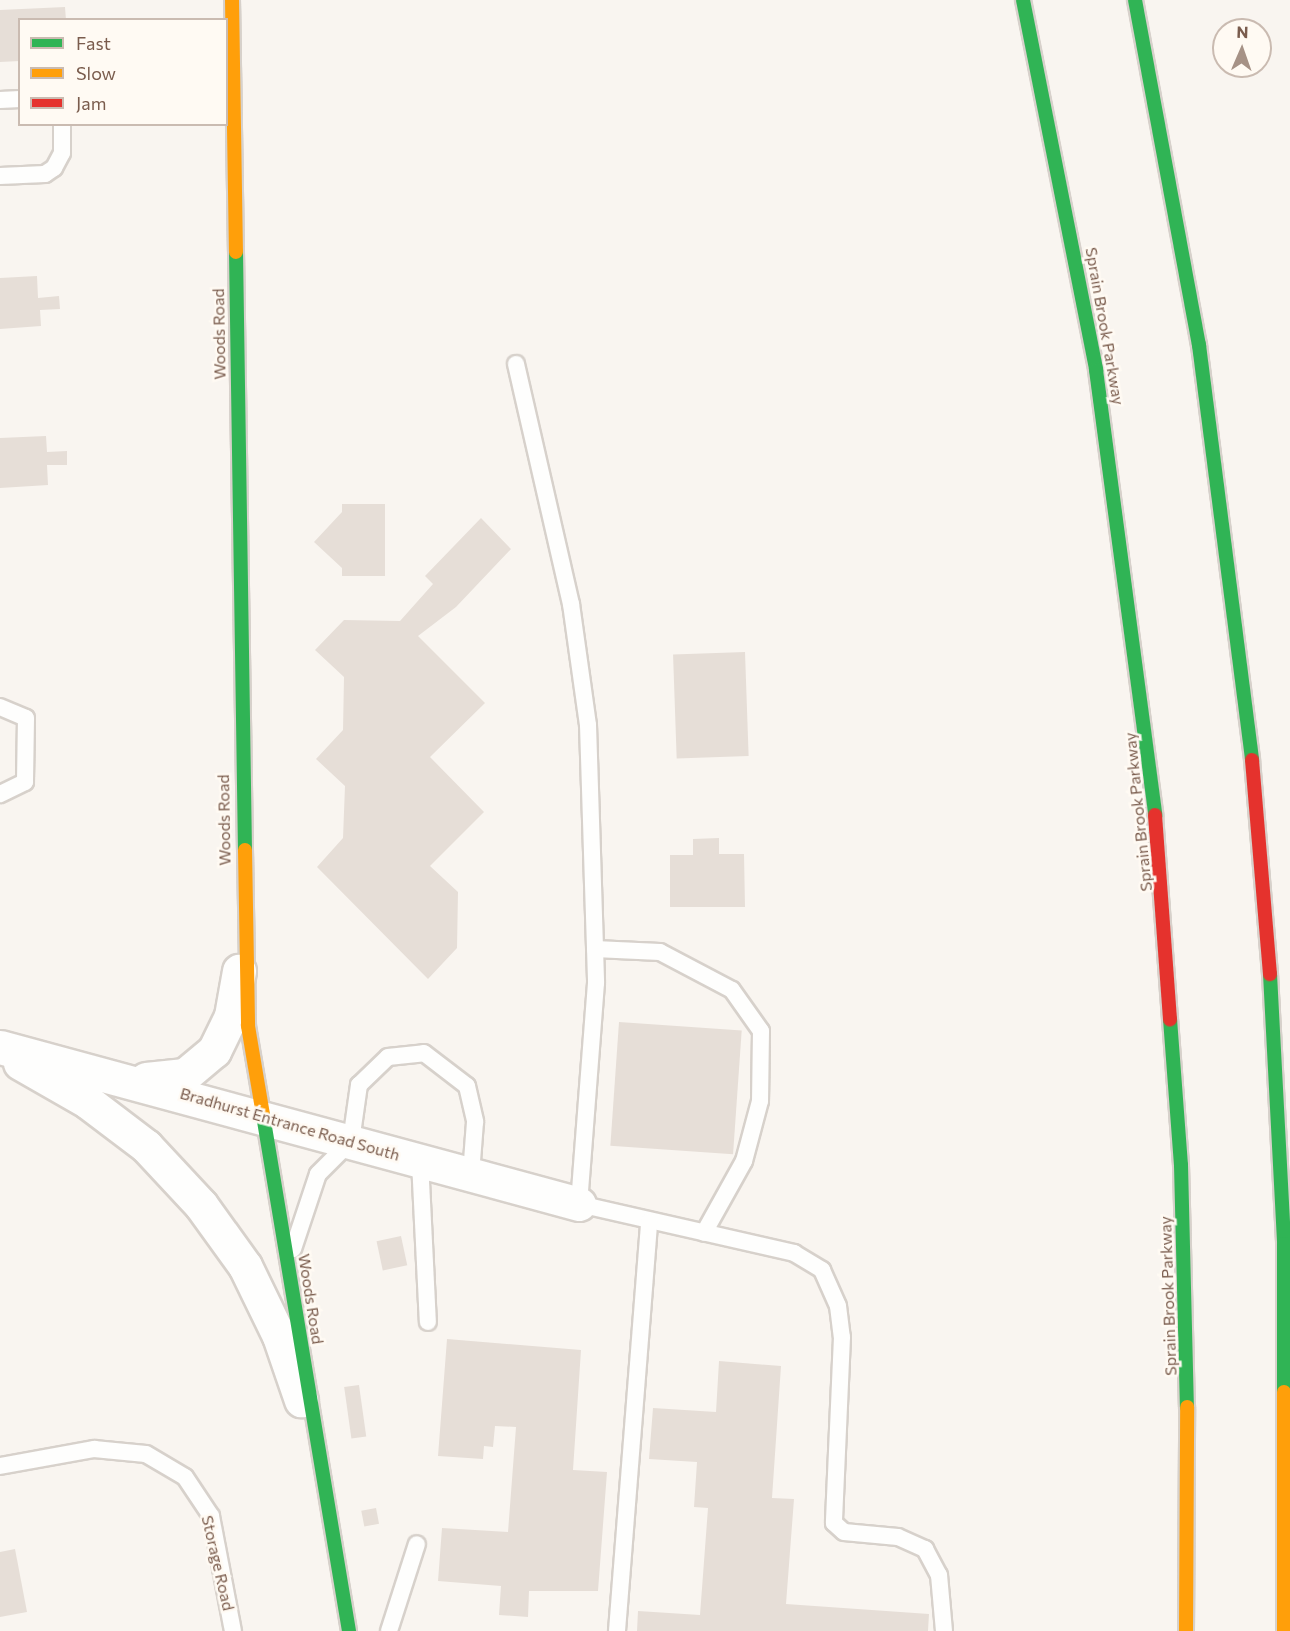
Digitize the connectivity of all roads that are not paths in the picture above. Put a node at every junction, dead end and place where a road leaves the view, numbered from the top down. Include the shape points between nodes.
1 (232, 0) edge
2 (1023, 0) edge
3 (1135, 0) edge
4 (18, 99) edge
5 (0, 100) edge
6 (62, 126) edge
7 (0, 176) edge
8 (516, 364) dead end
9 (0, 707) edge
10 (0, 794) edge
11 (243, 945) junction
12 (595, 950) junction
13 (0, 1047) edge
14 (0, 1052) edge
15 (133, 1080) junction
16 (264, 1117) junction
17 (351, 1141) junction
18 (420, 1161) junction
19 (471, 1174) junction
20 (579, 1204) junction
21 (650, 1222) junction
22 (704, 1233) junction
23 (289, 1268) junction
24 (428, 1322) dead end
25 (319, 1453) junction
26 (0, 1466) edge
27 (417, 1544) dead end
28 (233, 1631) edge
29 (349, 1631) edge
30 (389, 1631) edge
31 (617, 1631) edge
32 (944, 1631) edge
33 (1186, 1631) edge
34 (1284, 1631) edge

1 - 11 main road, Woods Road
2 - 33 main road, Sprain Brook Parkway via 1096,370 1151,765 1181,1165 1187,1383
3 - 34 main road via 1215,445 1255,794 1284,1244
4 - 5 lane
6 - 7 lane via 62,153 54,168 45,174
8 - 12 lane via 571,604 586,714
9 - 10 lane via 26,718 25,782
11 - 15 street via 231,1016 214,1051 185,1075
11 - 16 main road, Woods Road via 248,1026
12 - 20 lane
12 - 22 lane via 660,952 732,990 761,1031 760,1101 744,1161
13 - 15 street, Bradhurst Entrance Road South
14 - 25 street via 88,1102 138,1140 201,1205 245,1266 279,1336
15 - 16 street, Bradhurst Entrance Road South
16 - 17 street, Bradhurst Entrance Road South
16 - 23 main road, Woods Road
17 - 18 street, Bradhurst Entrance Road South
17 - 19 lane via 359,1085 388,1057 424,1053 467,1086 475,1122
17 - 23 lane via 318,1174
18 - 19 street, Bradhurst Entrance Road South
18 - 24 lane
19 - 20 street, Bradhurst Entrance Road South
20 - 21 lane
21 - 22 lane
21 - 31 lane
22 - 32 lane via 794,1253 822,1270 838,1306 842,1337 834,1523 844,1532 898,1537 925,1549 939,1575
23 - 25 main road, Woods Road
25 - 29 main road, Woods Road
26 - 28 lane, Storage Road via 94,1449 146,1454 185,1477 211,1516
27 - 30 lane

